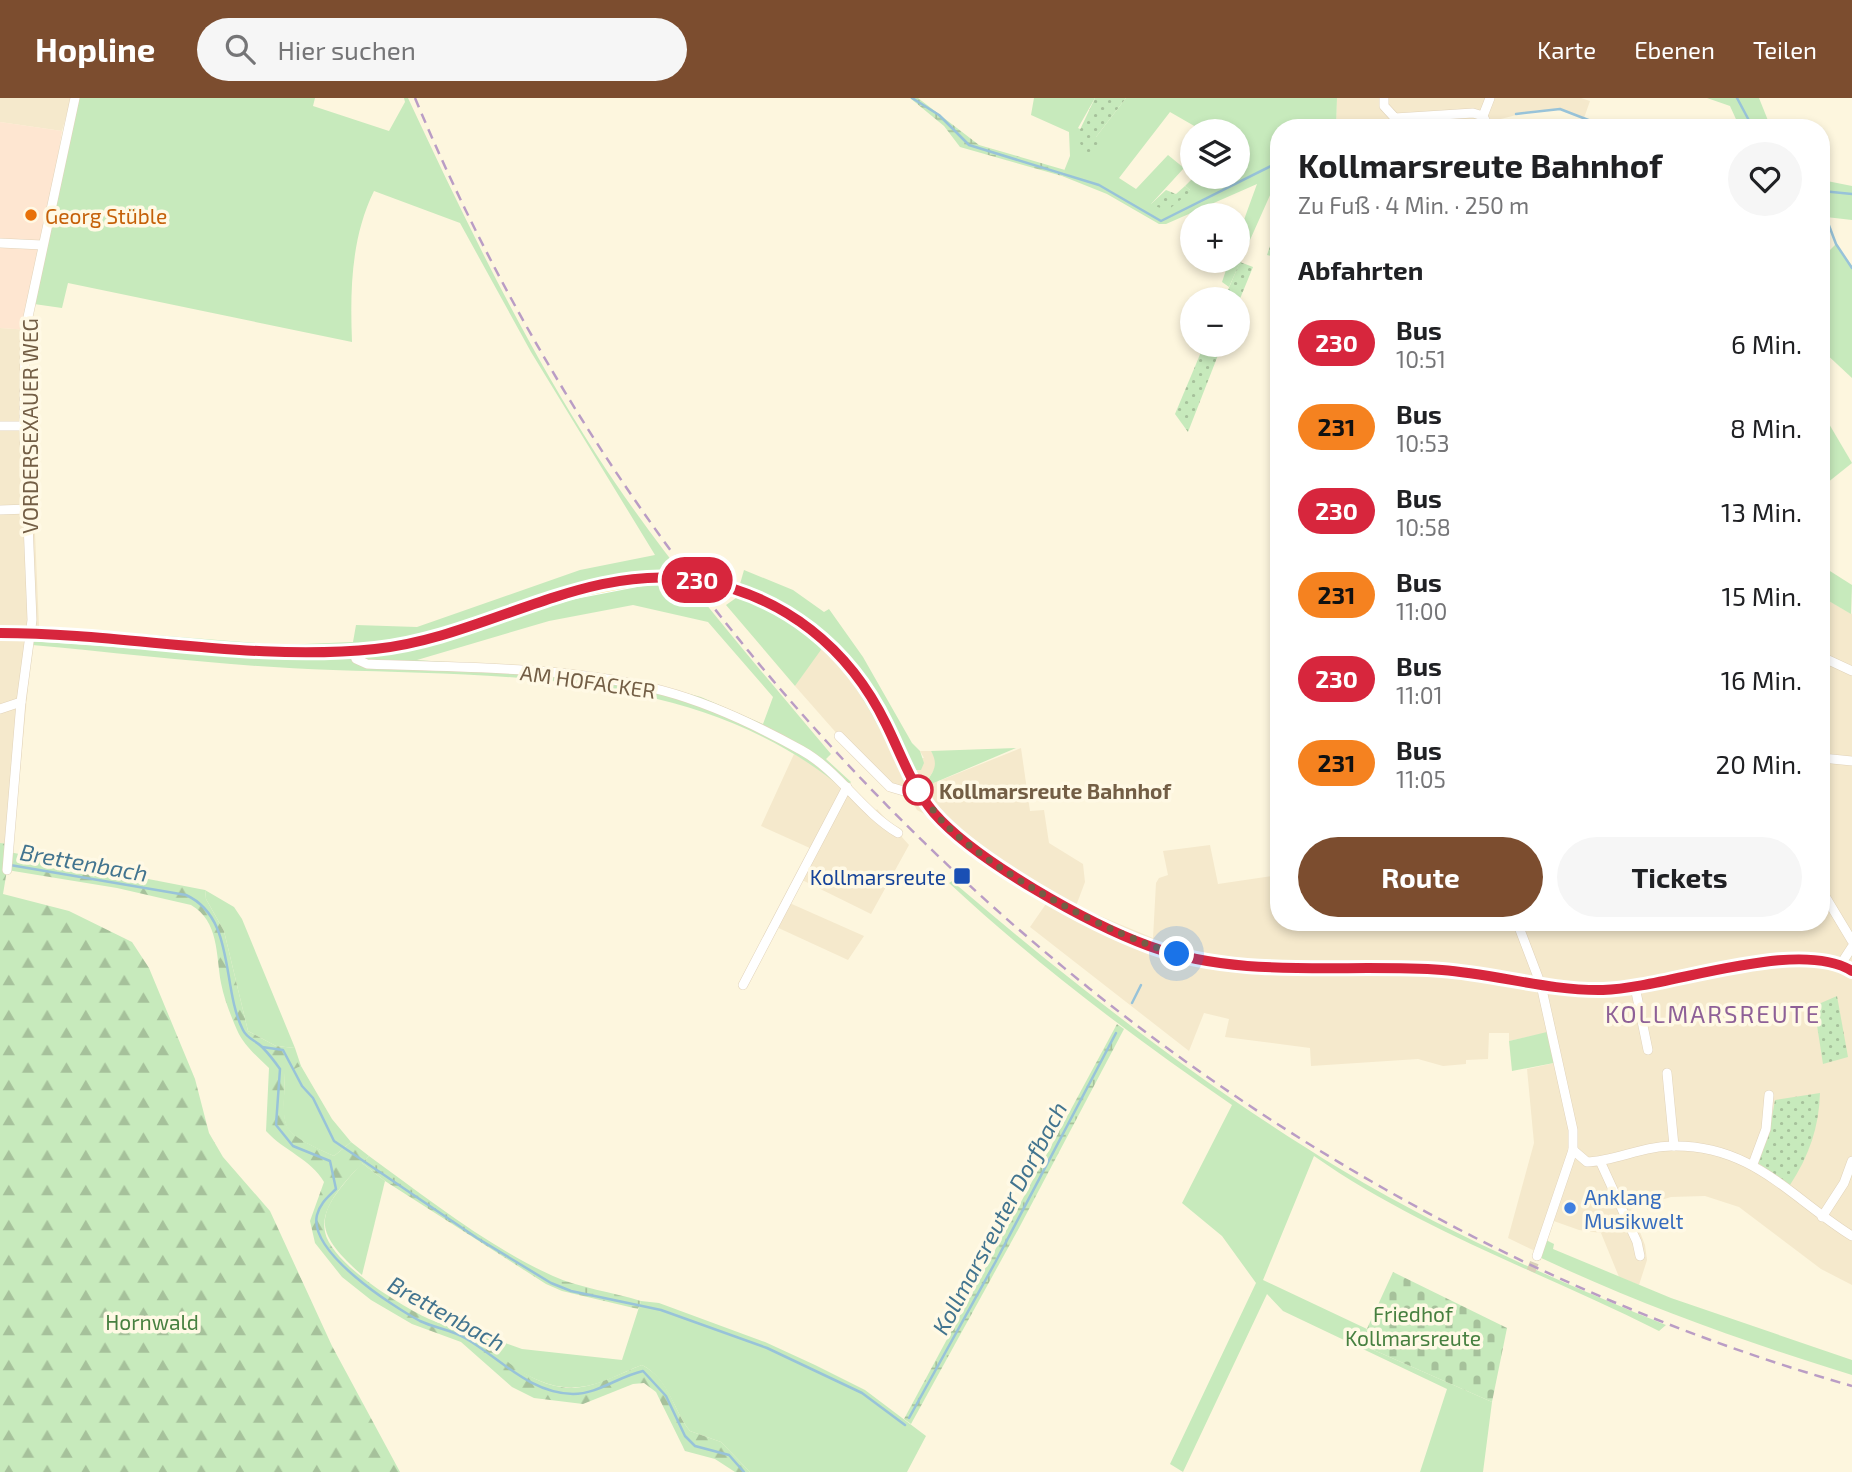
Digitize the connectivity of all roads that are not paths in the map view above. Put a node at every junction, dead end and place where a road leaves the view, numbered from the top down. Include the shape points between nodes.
1 (75, 98) edge
2 (1384, 98) edge
3 (1490, 98) edge
4 (1483, 116) junction
5 (1402, 119) edge
6 (1414, 119) edge
7 (1484, 119) edge
8 (0, 243) edge
9 (42, 245) junction
10 (0, 426) edge
11 (24, 426) junction
12 (28, 509) junction
13 (0, 510) edge
14 (0, 633) edge
15 (30, 633) junction
16 (353, 651) junction
17 (1830, 661) edge
18 (1852, 671) edge
19 (21, 702) junction
20 (0, 709) edge
21 (839, 736) dead end
22 (1830, 759) edge
23 (1852, 761) edge
24 (846, 787) junction
25 (917, 788) junction
26 (898, 832) dead end
27 (8, 865) dead end
28 (1830, 904) edge
29 (1520, 931) edge
30 (1852, 941) edge
31 (1852, 947) edge
32 (1841, 964) junction
33 (1852, 971) edge
34 (743, 985) dead end
35 (1541, 985) junction
36 (1635, 987) junction
37 (1648, 1051) dead end
38 (1667, 1073) dead end
39 (1769, 1095) dead end
40 (1674, 1146) junction
41 (1573, 1150) junction
42 (1600, 1161) junction
43 (1852, 1161) edge
44 (1754, 1164) junction
45 (1822, 1217) junction
46 (1852, 1236) edge
47 (1537, 1256) tunnel mouth
48 (1640, 1256) dead end

1 - 9 street, VORDERSEXAUER WEG
2 - 5 street via 1389,114
3 - 4 street
4 - 6 street via 1465,113
4 - 7 street
8 - 9 street
9 - 11 street, VORDERSEXAUER WEG via 25,331
10 - 11 street
11 - 12 street, VORDERSEXAUER WEG
12 - 13 street
12 - 15 street, VORDERSEXAUER WEG
14 - 15 main road
15 - 16 main road via 275,653
15 - 19 street, VORDERSEXAUER WEG
16 - 24 street, AM HOFACKER via 356,659 367,664 539,673 663,691 774,735 828,767
16 - 25 main road, bridge via 429,639 580,591 657,577 703,581 779,607 827,641 871,697
17 - 18 street
19 - 20 street
19 - 27 street, VORDERSEXAUER WEG
21 - 25 street via 890,787 907,792
22 - 23 street
24 - 26 street, AM HOFACKER
24 - 34 street
25 - 35 main road via 947,827 983,855 1074,910 1151,947 1244,965 1447,970
28 - 30 street
29 - 35 street
31 - 32 street
32 - 33 main road
32 - 36 main road via 1791,959
35 - 36 main road via 1589,990
35 - 41 street via 1570,1113
36 - 37 street
38 - 40 street
39 - 44 street via 1766,1129
40 - 42 street via 1634,1150
40 - 44 street via 1709,1150
41 - 42 street via 1587,1162
41 - 47 street
42 - 48 street via 1642,1243
43 - 45 street
44 - 45 street
45 - 46 street

